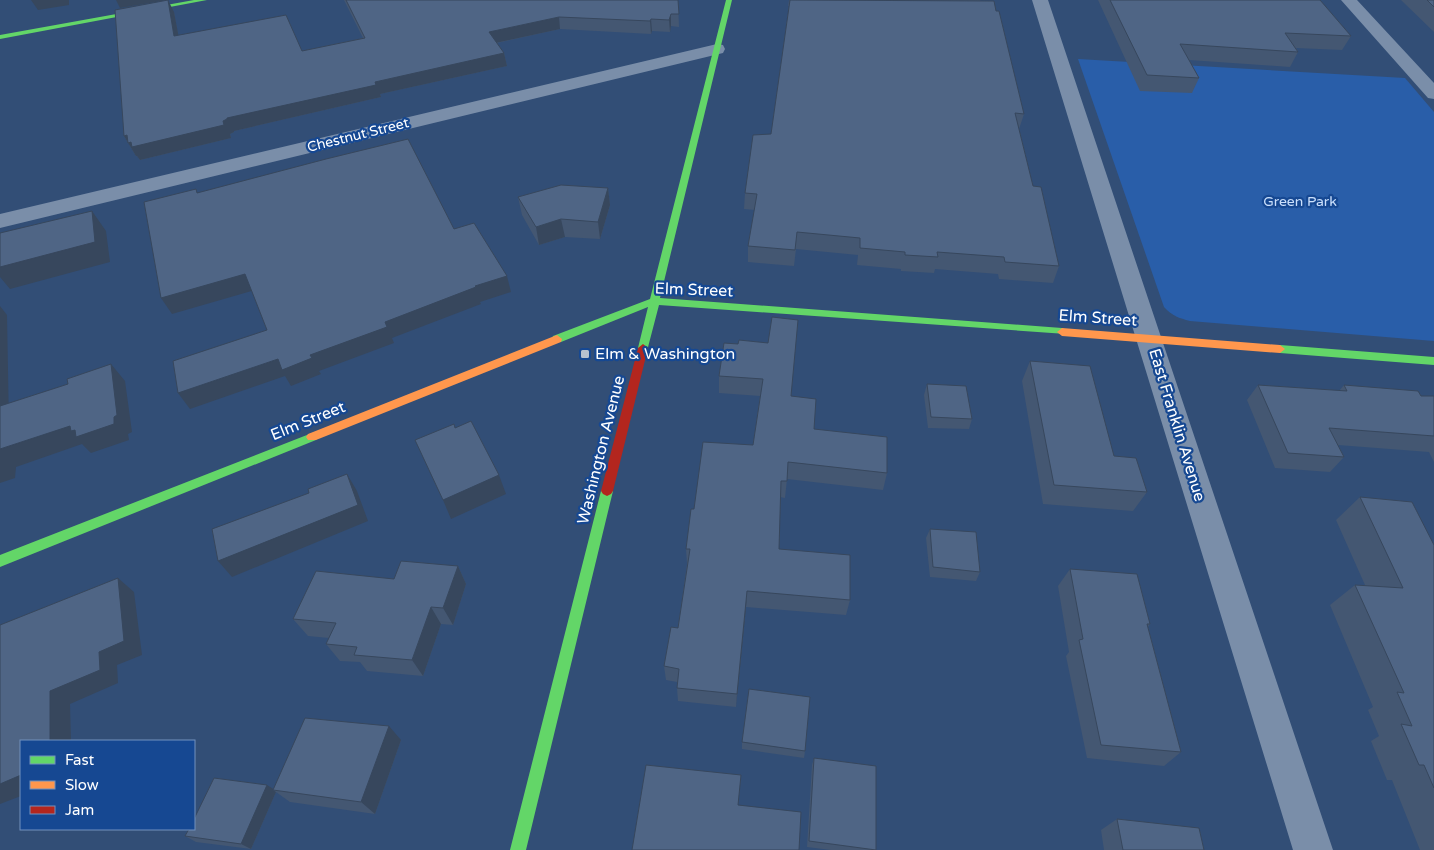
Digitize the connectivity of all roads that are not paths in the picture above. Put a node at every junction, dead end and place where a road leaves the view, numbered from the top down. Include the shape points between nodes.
1 (204, 0) edge
2 (729, 0) edge
3 (1040, 0) edge
4 (1349, 0) edge
5 (0, 37) edge
6 (717, 49) junction
7 (1434, 94) edge
8 (0, 221) edge
9 (654, 301) junction
10 (1150, 338) junction
11 (1434, 361) edge
12 (0, 561) edge
13 (518, 850) edge
14 (1314, 850) edge

1 - 5 street
2 - 6 street, Washington Avenue
3 - 10 street, East Franklin Avenue
4 - 7 street
6 - 8 street, Chestnut Street
6 - 9 street, Washington Avenue
9 - 10 street, Elm Street
9 - 12 street, Elm Street
9 - 13 street, Washington Avenue
10 - 11 street, Elm Street
10 - 14 street, East Franklin Avenue

